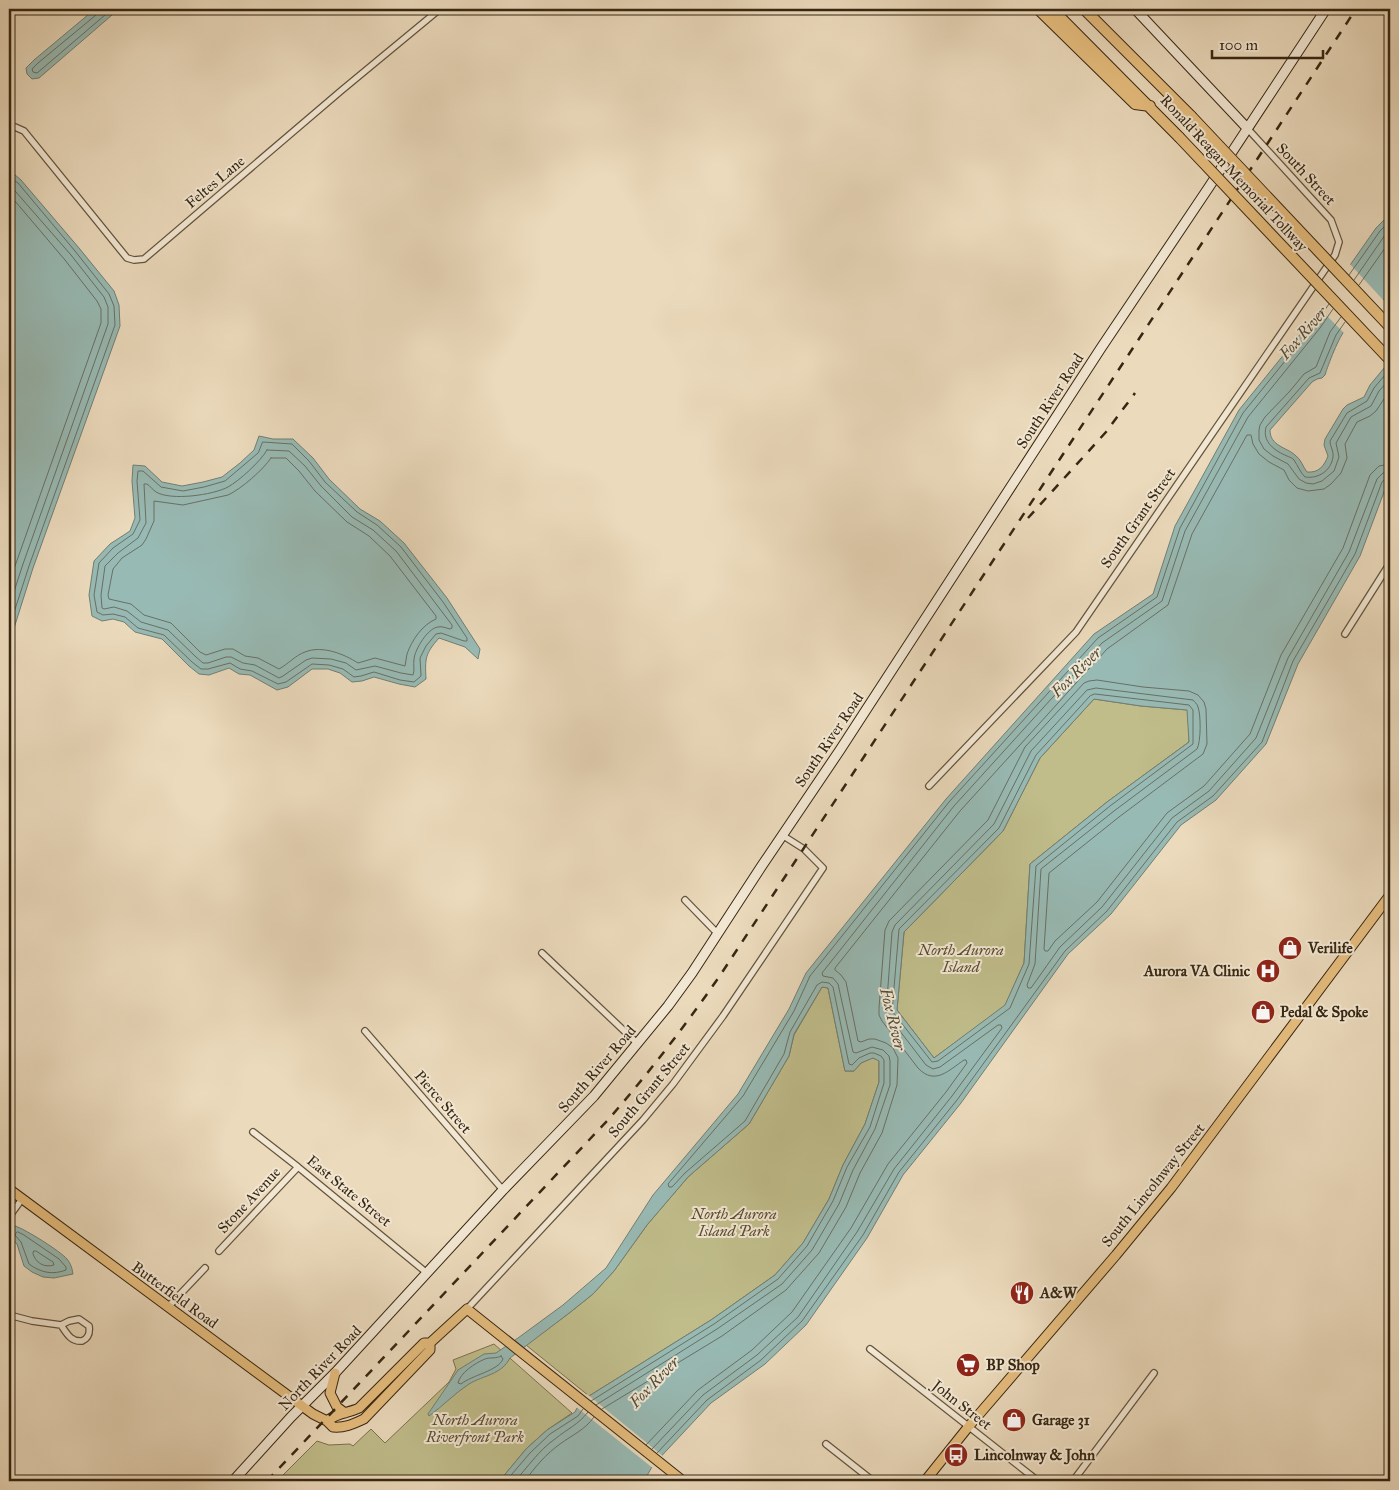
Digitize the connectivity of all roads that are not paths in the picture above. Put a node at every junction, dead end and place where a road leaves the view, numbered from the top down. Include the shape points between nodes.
1 (440, 9) edge
2 (1038, 9) edge
3 (1052, 9) edge
4 (1084, 9) edge
5 (1135, 9) edge
6 (1326, 9) edge
7 (1150, 106) junction
8 (1247, 128) junction
9 (9, 129) edge
10 (1339, 242) joint
11 (1390, 326) edge
12 (1390, 360) edge
13 (1390, 563) edge
14 (1345, 634) dead end
15 (929, 786) dead end
16 (782, 835) junction
17 (1390, 895) edge
18 (685, 900) dead end
19 (718, 934) junction
20 (542, 953) dead end
21 (365, 1030) dead end
22 (638, 1044) junction
23 (253, 1132) dead end
24 (298, 1167) junction
25 (9, 1189) edge
26 (503, 1190) junction
27 (22, 1199) junction
28 (9, 1217) edge
29 (219, 1251) dead end
30 (205, 1268) dead end
31 (427, 1273) junction
32 (168, 1307) junction
33 (468, 1309) junction
34 (9, 1315) edge
35 (61, 1325) junction
36 (430, 1343) junction
37 (870, 1349) dead end
38 (336, 1373) junction
39 (1154, 1373) dead end
40 (302, 1406) junction
41 (345, 1414) junction
42 (327, 1421) junction
43 (969, 1426) junction
44 (826, 1444) dead end
45 (680, 1479) edge
46 (233, 1481) edge
47 (873, 1481) edge
48 (925, 1481) edge
49 (1038, 1481) edge
50 (1073, 1481) edge

1 - 9 street, Feltes Lane via 144,259 128,258 24,131 16,127
2 - 7 highway via 1135,104
3 - 7 highway, Ronald Reagan Memorial Tollway
4 - 11 highway, Ronald Reagan Memorial Tollway, bridge via 1192,116
5 - 8 main road
6 - 8 main road, South River Road
7 - 12 highway, Ronald Reagan Memorial Tollway, bridge
8 - 10 street, South Street via 1331,220
8 - 16 main road, South River Road
10 - 15 street, South Grant Street via 1335,255 1076,632
13 - 14 street
16 - 19 main road, South River Road
16 - 33 street, South Grant Street via 804,849 823,868 673,1084
17 - 43 main road, South Lincolnway Street via 1170,1188
18 - 19 street
19 - 22 main road, South River Road
20 - 22 street
21 - 26 street, Pierce Street
22 - 26 main road, South River Road via 594,1096
23 - 24 street, East State Street
24 - 29 street, Stone Avenue
24 - 31 street, East State Street
25 - 27 main road, Butterfield Road
26 - 31 main road, South River Road
27 - 28 street
27 - 32 main road, Butterfield Road
30 - 32 street
31 - 38 main road, North River Road
32 - 40 main road, Butterfield Road
33 - 36 main road
33 - 45 main road
34 - 35 street
35 - 35 street via 74,1340 82,1341 88,1337 89,1326 79,1319
36 - 41 main road via 424,1343 359,1408
36 - 42 main road, Butterfield Road via 430,1350 364,1419 342,1428 333,1427
37 - 43 street, John Street
38 - 40 main road, North River Road
38 - 41 main road via 330,1394
39 - 50 street
40 - 42 main road, Butterfield Road
40 - 46 main road, North River Road
41 - 42 main road
43 - 48 main road, South Lincolnway Street
43 - 49 street, John Street
44 - 47 street

